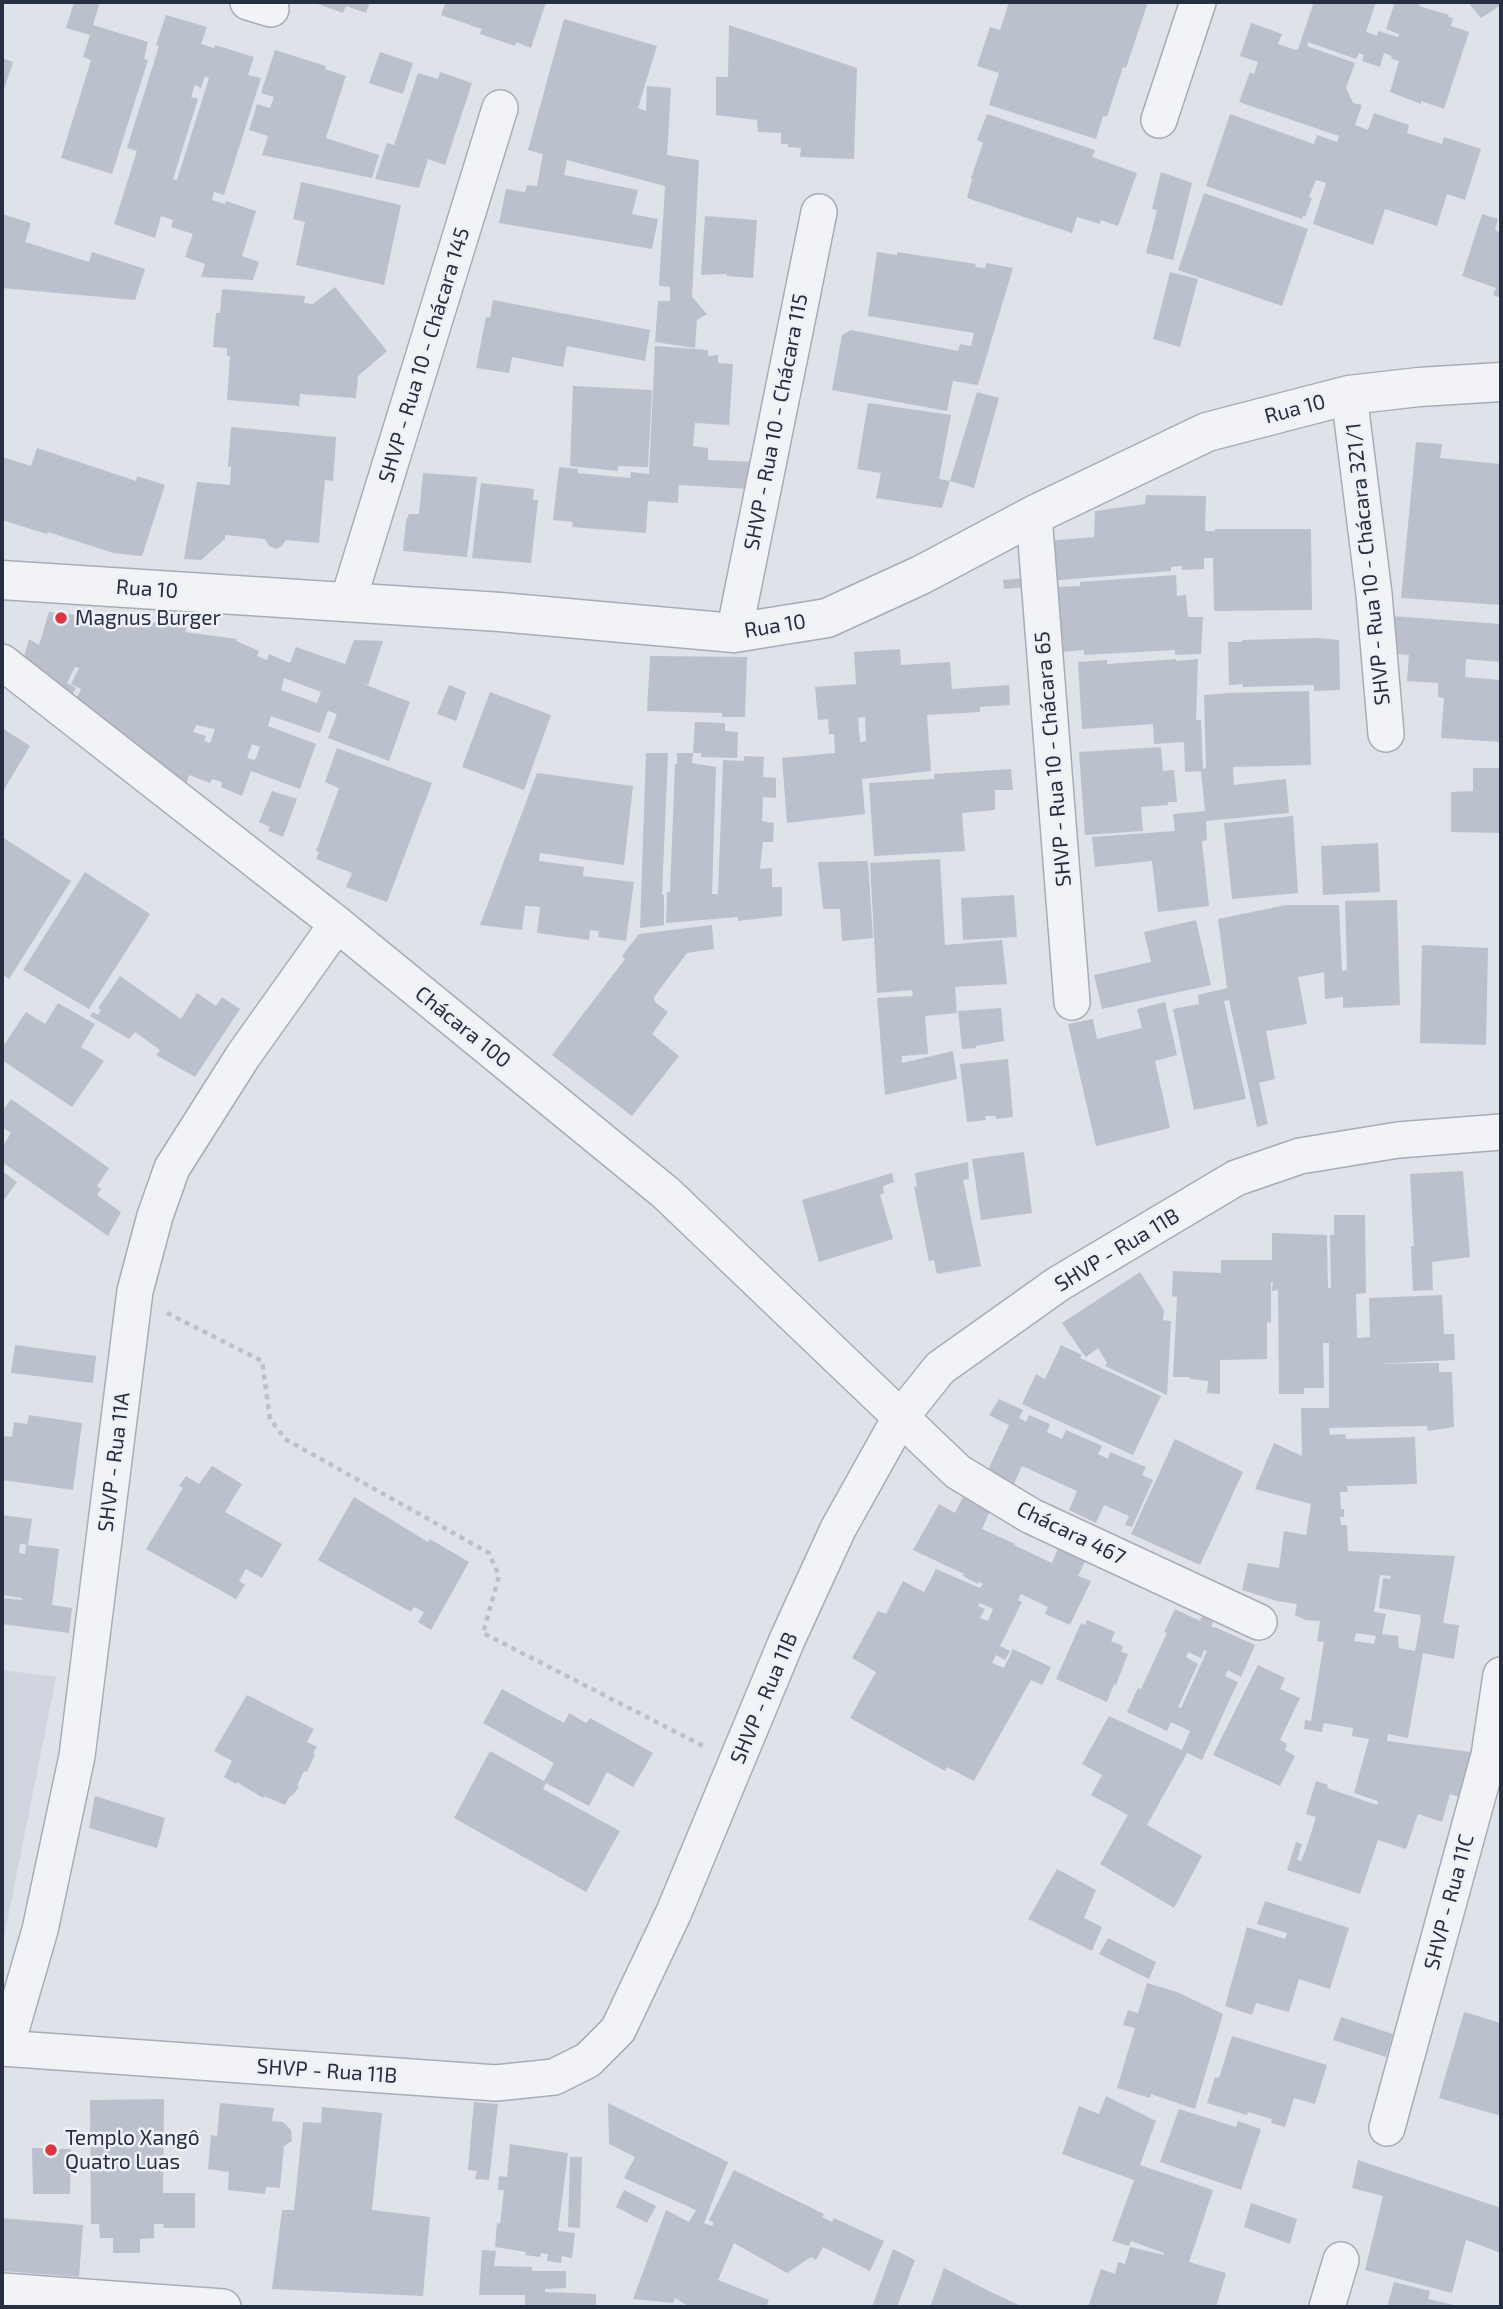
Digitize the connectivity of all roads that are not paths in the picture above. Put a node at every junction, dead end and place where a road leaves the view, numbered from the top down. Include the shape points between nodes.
1 (1198, 2) edge
2 (500, 108) dead end
3 (1159, 120) dead end
4 (819, 212) dead end
5 (1501, 382) edge
6 (1349, 395) junction
7 (1034, 515) junction
8 (2, 580) edge
9 (348, 601) junction
10 (734, 633) junction
11 (2, 662) edge
12 (1386, 734) dead end
13 (337, 924) junction
14 (1072, 1002) dead end
15 (1501, 1132) edge
16 (900, 1418) junction
17 (1259, 1622) dead end
18 (1501, 1675) edge
19 (4, 2047) edge
20 (1387, 2128) dead end
21 (1341, 2260) dead end
22 (2, 2291) edge
23 (223, 2307) edge
24 (1327, 2307) edge

1 - 3 street
2 - 9 street, SHVP - Rua 10 - Chácara 145
4 - 10 street, SHVP - Rua 10 - Chácara 115
5 - 6 street, Rua 10
6 - 7 street, Rua 10 via 1208,432
6 - 12 street, SHVP - Rua 10 - Chácara 321/1
7 - 10 street, Rua 10 via 827,618
7 - 14 street, SHVP - Rua 10 - Chácara 65
8 - 9 street, Rua 10
9 - 10 street, Rua 10
11 - 13 street, Chácara 100
13 - 16 street, Chácara 100 via 666,1194
13 - 19 street, SHVP - Rua 11A via 236,1067 172,1168 155,1216 135,1291 77,1756 40,1930
15 - 16 street, SHVP - Rua 11B via 1398,1140 1300,1156 1236,1178 1058,1284 940,1368
16 - 17 street, Chácara 467 via 958,1472 1031,1516
16 - 19 street, SHVP - Rua 11B via 838,1529 674,1913 618,2030 588,2060 555,2077 496,2083
18 - 20 street, SHVP - Rua 11C via 1489,1755
21 - 24 street
22 - 23 street

